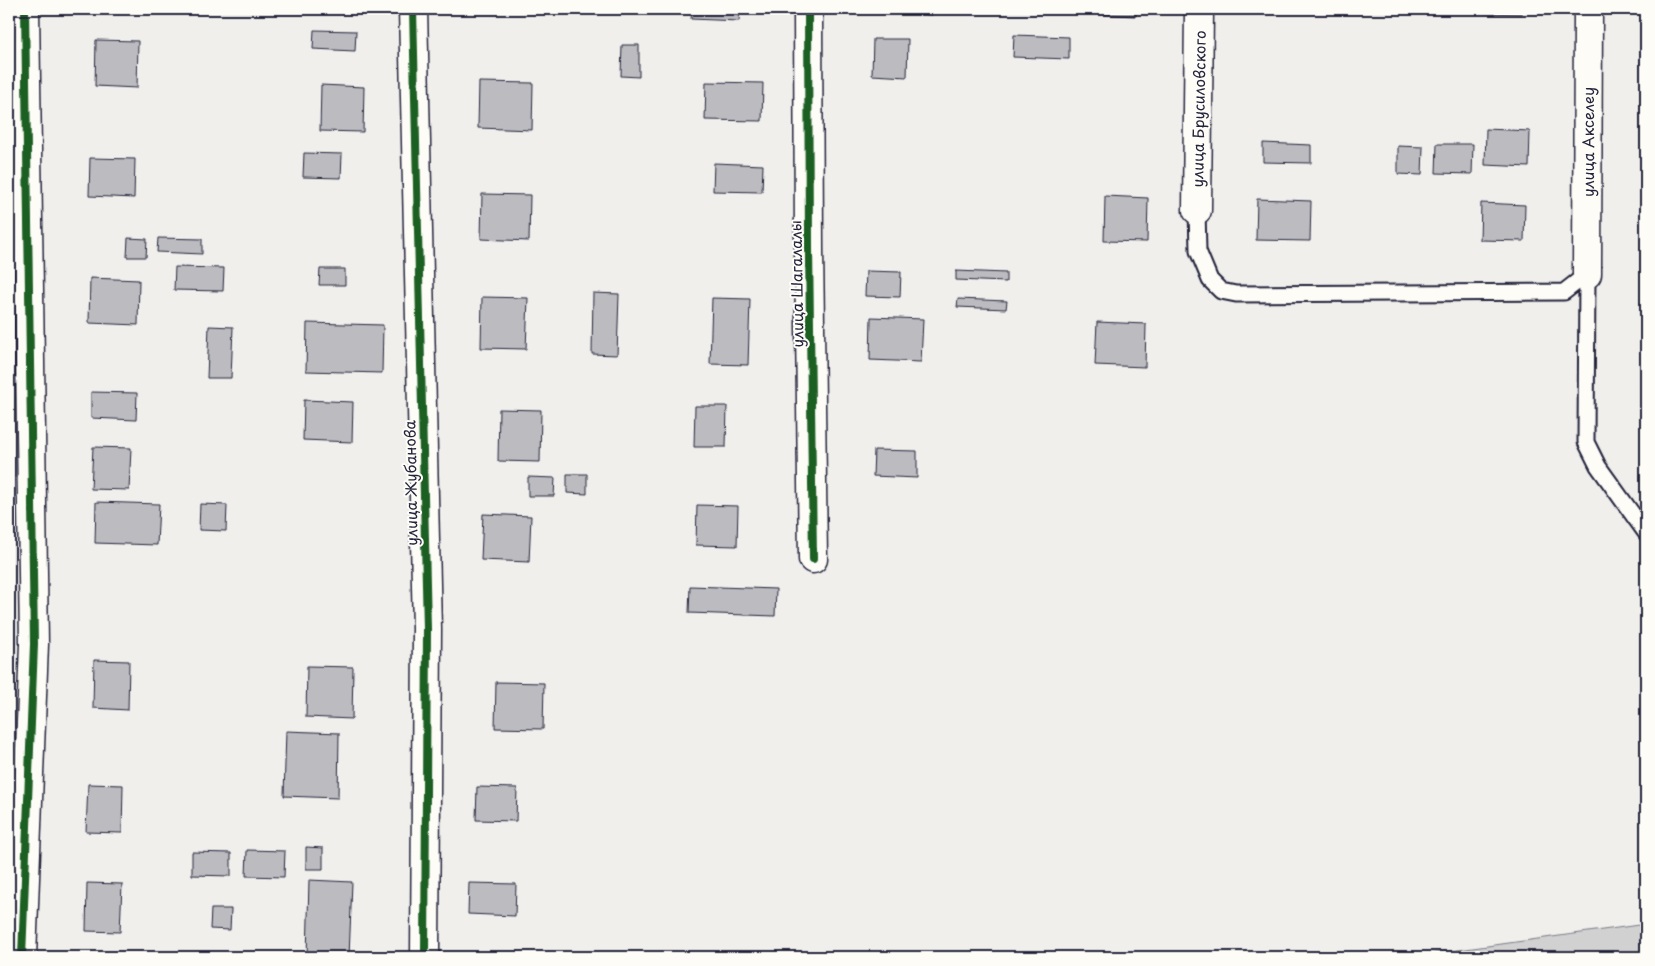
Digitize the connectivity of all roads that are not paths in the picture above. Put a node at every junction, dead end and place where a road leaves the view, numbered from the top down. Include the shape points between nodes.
1 (25, 9) edge
2 (414, 9) edge
3 (808, 9) edge
4 (1199, 9) edge
5 (1588, 9) edge
6 (1197, 210) joint
7 (1587, 274) junction
8 (1646, 533) edge
9 (813, 559) dead end
10 (22, 957) edge
11 (425, 957) edge

1 - 10 street via 34,644
2 - 11 street, улица Жубанова via 426,629
3 - 9 street, улица Шагалалы
4 - 6 street, улица Брусиловского
5 - 7 street, улица Акселеу
6 - 7 lane via 1198,252 1210,280 1220,291 1236,294 1564,292
7 - 8 lane via 1586,442 1598,466

